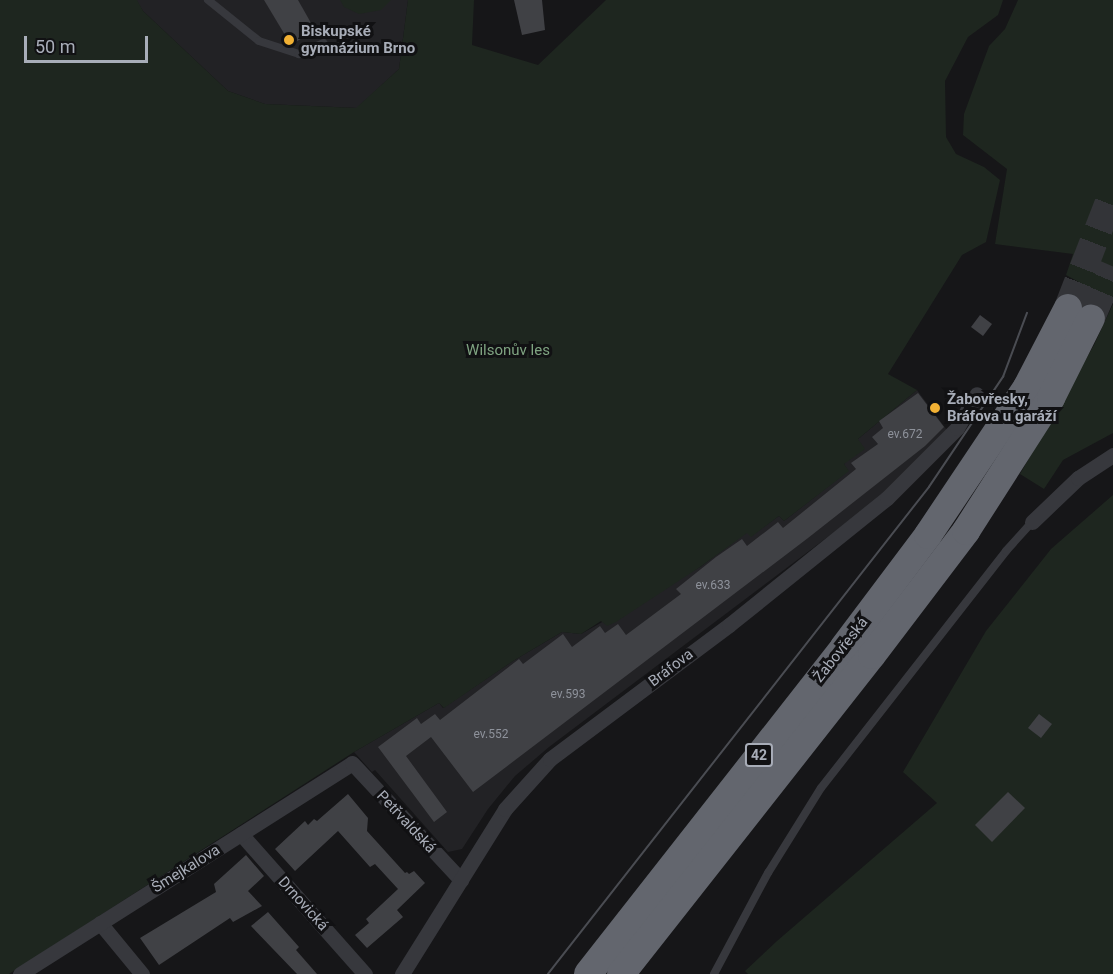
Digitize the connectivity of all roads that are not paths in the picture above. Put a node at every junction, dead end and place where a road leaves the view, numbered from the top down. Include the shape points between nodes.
1 (207, 0) edge
2 (324, 43) dead end
3 (977, 394) dead end
4 (1113, 455) edge
5 (1032, 522) joint
6 (352, 763) joint
7 (241, 834) junction
8 (461, 880) junction
9 (100, 923) junction
10 (20, 974) edge
11 (142, 974) edge
12 (365, 974) edge
13 (402, 974) edge
14 (588, 974) edge
15 (621, 974) edge
16 (714, 974) edge

1 - 2 lane via 259,40 299,54
3 - 8 street, Bráfova via 957,428 887,498 729,625 550,759 505,809
4 - 5 street via 1078,477
5 - 16 lane via 821,788 768,873
6 - 7 street, Šmejkalova
6 - 8 street, Petřvaldská
7 - 9 street, Šmejkalova
7 - 12 street, Drnovická
8 - 13 street, Bráfova
9 - 10 street, Šmejkalova
9 - 11 street
14 - 15 highway, Žabovřeská / 42 via 928,535 1080,313 1051,398 966,531

